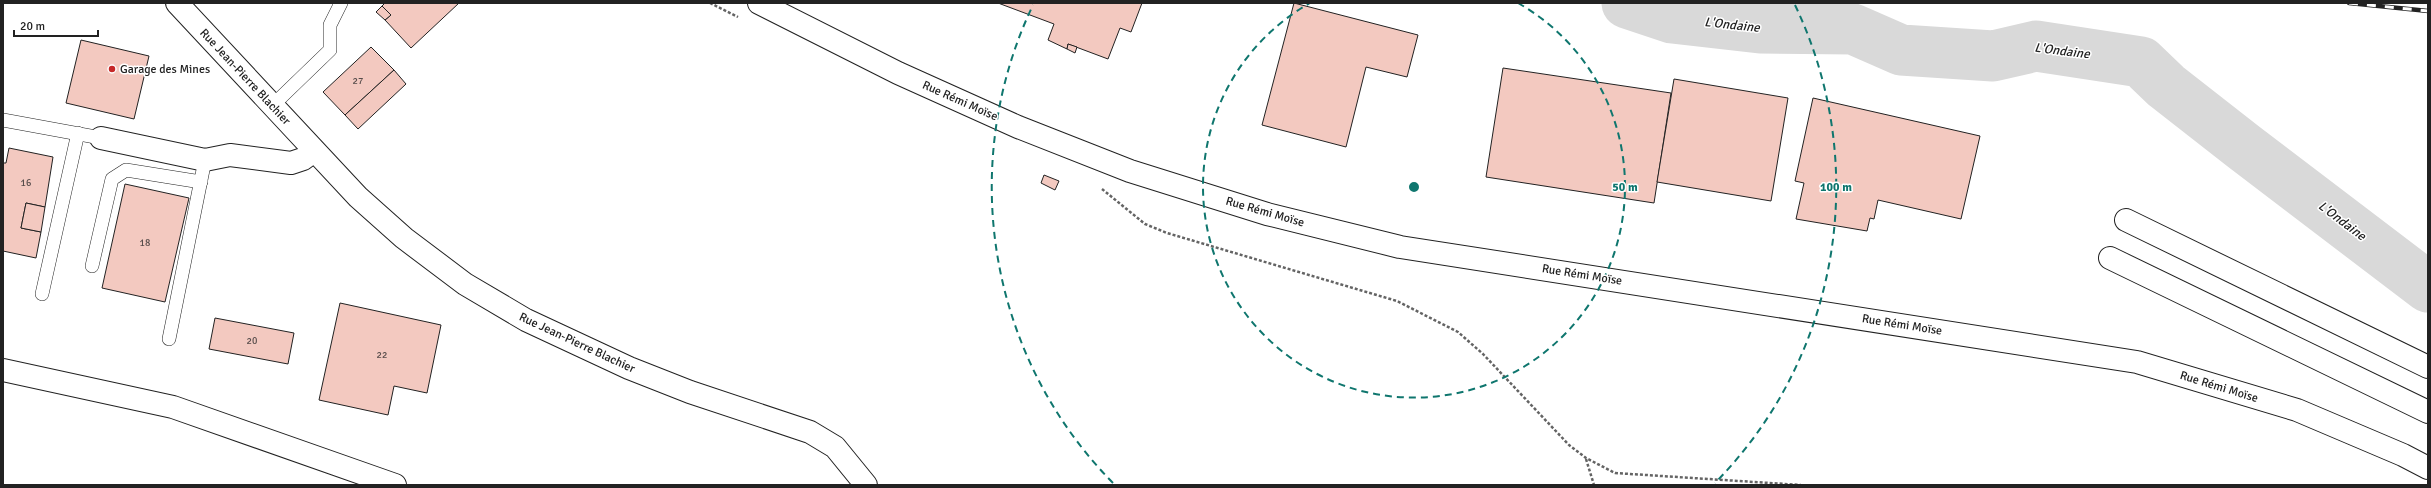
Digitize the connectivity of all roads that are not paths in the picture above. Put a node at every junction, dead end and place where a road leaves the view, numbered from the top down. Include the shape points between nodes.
1 (177, 3) edge
2 (341, 3) edge
3 (759, 3) edge
4 (272, 106) junction
5 (3, 120) edge
6 (78, 133) junction
7 (101, 138) joint
8 (314, 151) junction
9 (205, 160) junction
10 (201, 182) junction
11 (2126, 220) dead end
12 (2110, 258) dead end
13 (92, 266) dead end
14 (42, 294) dead end
15 (169, 339) dead end
16 (2428, 367) edge
17 (3, 370) edge
18 (2428, 412) edge
19 (2428, 468) edge
20 (395, 485) edge
21 (866, 485) edge

1 - 4 street, Rue Jean-Pierre Blachier
2 - 4 lane via 330,25 330,50
3 - 19 street, Rue Rémi Moïse via 898,73 1018,127 1130,170 1267,214 1400,246 2137,362 2297,410
4 - 8 street, Rue Jean-Pierre Blachier
5 - 6 lane
6 - 7 lane
6 - 14 lane
7 - 9 street
8 - 9 street via 303,159 291,163 230,155
8 - 21 street, Rue Jean-Pierre Blachier via 358,197 404,238 465,284 526,320 629,368 690,392 810,432 835,447
9 - 10 lane
10 - 13 lane via 126,170 112,179
10 - 15 lane
11 - 16 street
12 - 18 street
17 - 20 street via 173,407

